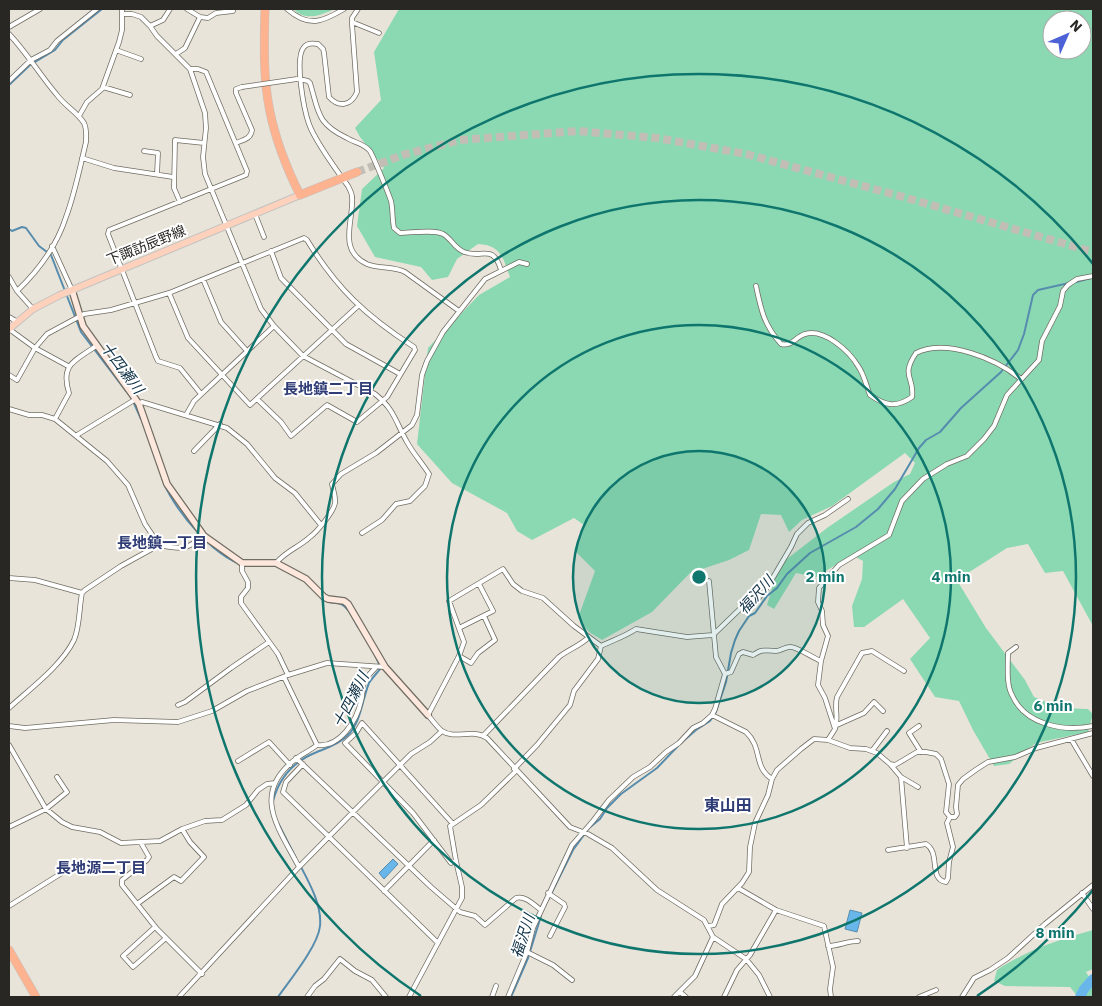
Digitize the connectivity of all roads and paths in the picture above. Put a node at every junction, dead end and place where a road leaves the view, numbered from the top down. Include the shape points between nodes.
1 (40, 9) edge
2 (97, 9) edge
3 (170, 9) edge
4 (187, 9) edge
5 (200, 9) edge
6 (233, 9) edge
7 (264, 9) edge
8 (287, 9) edge
9 (344, 9) edge
10 (358, 9) edge
11 (122, 11) edge
12 (199, 16) junction
13 (352, 22) junction
14 (150, 26) junction
15 (9, 27) edge
16 (379, 33) dead end
17 (9, 34) edge
18 (116, 50) junction
19 (176, 54) junction
20 (141, 59) dead end
21 (31, 60) junction
22 (190, 69) junction
23 (299, 79) junction
24 (9, 81) edge
25 (103, 87) junction
26 (130, 95) dead end
27 (79, 116) junction
28 (204, 143) junction
29 (236, 143) junction
30 (144, 151) dead end
31 (82, 158) junction
32 (357, 172) tunnel mouth
33 (158, 174) junction
34 (173, 176) junction
35 (342, 178) junction
36 (211, 189) junction
37 (301, 195) junction
38 (180, 202) junction
39 (255, 214) junction
40 (226, 226) junction
41 (264, 238) dead end
42 (52, 246) junction
43 (271, 251) junction
44 (242, 263) junction
45 (527, 264) dead end
46 (122, 269) junction
47 (501, 270) junction
48 (1093, 276) edge
49 (9, 277) edge
50 (203, 280) junction
51 (756, 286) dead end
52 (72, 290) junction
53 (17, 291) junction
54 (170, 293) junction
55 (136, 302) junction
56 (358, 306) junction
57 (33, 309) junction
58 (458, 311) junction
59 (9, 317) edge
60 (80, 317) junction
61 (16, 321) junction
62 (274, 326) junction
63 (9, 329) edge
64 (332, 330) junction
65 (96, 346) junction
66 (36, 348) junction
67 (247, 351) junction
68 (303, 356) junction
69 (68, 366) junction
70 (222, 374) junction
71 (400, 374) junction
72 (9, 375) edge
73 (1019, 378) junction
74 (201, 394) junction
75 (257, 399) junction
76 (384, 400) junction
77 (138, 401) junction
78 (9, 409) edge
79 (186, 415) junction
80 (55, 419) junction
81 (220, 424) junction
82 (403, 432) junction
83 (77, 435) junction
84 (194, 450) dead end
85 (848, 499) dead end
86 (321, 525) junction
87 (362, 533) dead end
88 (204, 536) junction
89 (158, 545) junction
90 (242, 563) junction
91 (276, 563) junction
92 (9, 578) edge
93 (710, 581) dead end
94 (479, 584) junction
95 (82, 593) junction
96 (484, 616) junction
97 (459, 628) junction
98 (713, 635) junction
99 (589, 637) junction
100 (270, 642) junction
101 (601, 646) junction
102 (1016, 647) dead end
103 (459, 656) junction
104 (821, 660) junction
105 (376, 667) junction
106 (385, 667) junction
107 (904, 671) dead end
108 (725, 674) junction
109 (286, 676) junction
110 (178, 706) dead end
111 (9, 708) edge
112 (883, 711) dead end
113 (428, 715) junction
114 (712, 715) junction
115 (9, 726) edge
116 (919, 726) dead end
117 (1093, 726) edge
118 (836, 727) junction
119 (442, 730) junction
120 (887, 731) dead end
121 (1093, 733) edge
122 (483, 736) junction
123 (339, 738) junction
124 (1072, 739) junction
125 (828, 740) junction
126 (344, 743) junction
127 (9, 745) edge
128 (317, 745) junction
129 (872, 751) junction
130 (920, 752) junction
131 (296, 758) junction
132 (238, 761) dead end
133 (303, 764) junction
134 (890, 764) junction
135 (290, 765) junction
136 (400, 765) junction
137 (515, 770) junction
138 (1093, 776) edge
139 (57, 777) dead end
140 (901, 778) junction
141 (772, 779) junction
142 (275, 783) junction
143 (382, 783) junction
144 (918, 787) dead end
145 (46, 809) junction
146 (353, 812) junction
147 (950, 817) junction
148 (453, 824) junction
149 (9, 827) edge
150 (182, 830) junction
151 (582, 832) junction
152 (328, 837) junction
153 (434, 840) junction
154 (141, 843) junction
155 (907, 848) junction
156 (888, 850) dead end
157 (456, 861) junction
158 (409, 866) junction
159 (299, 867) junction
160 (65, 870) dead end
161 (1093, 884) edge
162 (738, 888) junction
163 (384, 891) junction
164 (1082, 893) junction
165 (548, 894) junction
166 (137, 904) junction
167 (9, 906) edge
168 (457, 908) junction
169 (1093, 909) edge
170 (541, 910) junction
171 (776, 910) junction
172 (709, 926) junction
173 (155, 927) junction
174 (550, 936) dead end
175 (713, 936) junction
176 (166, 938) junction
177 (858, 941) dead end
178 (438, 943) junction
179 (828, 946) junction
180 (9, 950) edge
181 (527, 952) junction
182 (746, 959) junction
183 (12, 964) edge
184 (202, 974) junction
185 (572, 980) dead end
186 (496, 986) dead end
187 (936, 990) dead end
188 (680, 992) junction
189 (36, 997) edge
190 (179, 997) edge
191 (307, 997) edge
192 (386, 997) edge
193 (409, 997) edge
194 (492, 997) edge
195 (508, 997) edge
196 (674, 997) edge
197 (686, 997) edge
198 (724, 997) edge
199 (770, 997) edge
200 (831, 997) edge
201 (918, 997) edge
202 (962, 997) edge

1 - 15 street
2 - 21 street via 50,50
3 - 14 street via 163,20
4 - 12 street
5 - 12 street
6 - 12 street via 208,18
7 - 37 highway via 267,88
8 - 9 street via 313,22
10 - 13 street
11 - 14 street via 141,17
11 - 18 street via 122,30
12 - 19 street via 185,48
13 - 16 street
13 - 23 street via 358,92 355,98 343,105 329,97 323,48 318,44 302,49
14 - 19 street
17 - 21 street
18 - 20 street
18 - 25 street
19 - 22 street
21 - 24 street
21 - 27 street via 58,96
22 - 28 street via 205,113
22 - 29 street via 206,72
23 - 29 street, bridge via 236,89 252,130 248,138
23 - 35 street via 309,124
23 - 47 street via 310,84 320,118 370,152 391,202 394,228 400,233 444,234 465,253 494,255
25 - 26 street
25 - 27 street via 84,106
27 - 31 street via 86,126
28 - 34 street via 175,140
28 - 36 street via 205,174
29 - 36 street via 246,175
30 - 33 street via 158,153
31 - 33 street via 114,168
31 - 42 street via 66,219
32 - 35 highway
33 - 34 street
34 - 38 street
35 - 37 highway
35 - 58 street via 352,196 348,241 351,249 368,264 400,269
36 - 38 street
36 - 40 street
37 - 39 main road, 下諏訪辰野線
38 - 46 street via 110,230 108,234
39 - 40 main road, 下諏訪辰野線
39 - 41 street
40 - 44 street
40 - 46 main road, 下諏訪辰野線
42 - 52 street
42 - 53 street via 33,276
43 - 44 street
43 - 56 street via 304,238
43 - 64 street via 282,278
44 - 50 street
44 - 62 street via 261,309
45 - 47 street via 519,262
46 - 52 main road, 下諏訪辰野線
46 - 55 street
47 - 58 street via 485,279
48 - 73 street via 1068,284 1042,341 1039,360
49 - 53 street
50 - 54 street
50 - 67 street via 221,322
51 - 73 street via 764,320 781,344 790,344 806,334 815,333 828,338 857,364 870,395 886,404 902,404 912,397 908,368 920,351 942,347 989,359
52 - 57 main road, 下諏訪辰野線
52 - 60 street
53 - 57 street
54 - 55 street
54 - 70 street via 188,338
55 - 60 street
55 - 74 street via 158,361 180,368
56 - 64 street
56 - 71 street via 414,347
57 - 61 main road, 下諏訪辰野線
58 - 82 street via 427,361 416,414 412,425
59 - 61 street
60 - 65 street via 82,326
60 - 66 street via 47,334
61 - 63 main road, 下諏訪辰野線
62 - 67 street
62 - 68 street
63 - 66 street
64 - 68 street
64 - 71 street via 346,344
65 - 69 street
65 - 77 street
66 - 69 street
66 - 72 street via 17,380
67 - 70 street
68 - 75 street
68 - 76 street
69 - 80 street via 65,379 69,392
70 - 74 street
70 - 75 street via 250,405
71 - 76 street
73 - 104 street via 984,439 967,456 924,479 902,501 889,535 839,565 819,588 822,625 828,636
74 - 79 street
75 - 76 street via 291,436 327,405 358,422
76 - 82 street
77 - 79 street
77 - 83 street
77 - 88 street via 167,484
78 - 80 street
79 - 81 street
80 - 83 street
81 - 84 street
81 - 86 street via 247,444
82 - 86 street via 341,474 332,484 335,506
82 - 87 street via 429,474 427,483 410,501 396,504 382,520
83 - 89 street via 128,485
85 - 98 street via 808,523 797,534 757,600 742,607
86 - 91 street via 311,537 285,552
88 - 89 street via 184,548
88 - 90 street
89 - 95 street
90 - 91 street
90 - 100 street via 248,588 241,597 241,603
91 - 106 street via 306,579 328,599 348,604
92 - 95 street via 34,580
93 - 98 street
94 - 96 street via 493,611
94 - 97 street via 449,601
94 - 99 street via 503,569 513,584 522,591 543,598
95 - 111 street via 78,624 70,646 48,673
96 - 97 street
96 - 103 street via 494,640 471,663
97 - 103 street via 464,642
98 - 101 street via 687,637 636,629
98 - 108 street via 716,657
99 - 101 street
99 - 122 street via 559,657
100 - 109 street
100 - 110 street
101 - 137 street via 598,660 574,691 570,705
102 - 117 street via 1008,653 1008,672 1011,695 1020,708 1034,720 1061,727
103 - 113 street
104 - 108 street via 789,646 778,651 762,649 753,655 739,654 731,672
104 - 118 street via 818,685
105 - 106 street
105 - 109 street via 327,663
105 - 123 street via 364,681 361,702 349,729
106 - 113 street
107 - 118 street via 872,650 862,653 837,697
108 - 114 street
109 - 115 street via 247,691 212,711 178,722 122,720 25,728
109 - 128 street
112 - 118 street via 874,702 864,713
113 - 119 street
114 - 141 street via 750,736 761,769
114 - 151 street via 633,778
116 - 130 street via 909,733
118 - 125 street
119 - 122 street via 450,734
119 - 136 street
120 - 129 street
121 - 124 street
122 - 137 street
123 - 126 street
123 - 128 street
124 - 138 street
124 - 147 street via 988,762 977,769 958,785 957,814
125 - 129 street
125 - 141 street via 814,739 777,770
126 - 136 street via 362,723
126 - 143 street
127 - 145 street
128 - 131 street
129 - 134 street
130 - 134 street via 895,765
130 - 147 street via 936,754 940,759 949,784 946,812
131 - 133 street
131 - 135 street
132 - 135 street via 269,742
133 - 146 street
133 - 152 street via 286,782 283,792
134 - 140 street
135 - 142 street
136 - 143 street
136 - 148 street
137 - 148 street via 480,805
137 - 151 street via 570,828
139 - 145 street via 67,792
140 - 144 street
140 - 155 street
141 - 162 street via 755,823 749,872
142 - 150 street via 258,790 246,805 222,820 205,821
142 - 159 street via 270,800 271,811
143 - 146 street
143 - 153 street
145 - 149 street
145 - 154 street via 72,827 100,832 121,843
146 - 152 street
146 - 158 street
147 - 155 street via 947,823 953,847 946,882 937,875 931,847 926,844
148 - 157 street via 450,826
150 - 154 street via 160,841
150 - 166 street via 204,857 182,881 174,877
151 - 165 street via 572,845
151 - 172 street via 612,848 646,882
152 - 159 street
152 - 163 street
153 - 157 street via 450,863
153 - 158 street
154 - 166 street via 147,860 122,880 122,885
155 - 156 street
157 - 168 street via 462,887 462,898
158 - 163 street
158 - 168 street
159 - 184 street
160 - 167 street
161 - 164 street
162 - 171 street
162 - 172 street via 722,904 714,925
163 - 178 street
164 - 169 street
164 - 202 street via 1008,958 974,978
165 - 170 street
165 - 174 street via 565,907
166 - 173 street
168 - 170 street via 475,916 485,925 519,897 526,898
168 - 178 street
170 - 181 street
171 - 179 street via 824,926
171 - 182 street
172 - 175 street
173 - 176 street
173 - 176 street via 123,956 133,967
175 - 182 street
175 - 188 street via 695,976
176 - 184 street
177 - 179 street
178 - 193 street
179 - 200 street via 833,968
180 - 183 highway
181 - 185 street via 553,965
181 - 195 street
182 - 198 street
182 - 199 street
183 - 189 highway
184 - 190 street
186 - 194 street
187 - 201 street
188 - 196 street
188 - 197 street
191 - 192 street via 340,959 372,980

